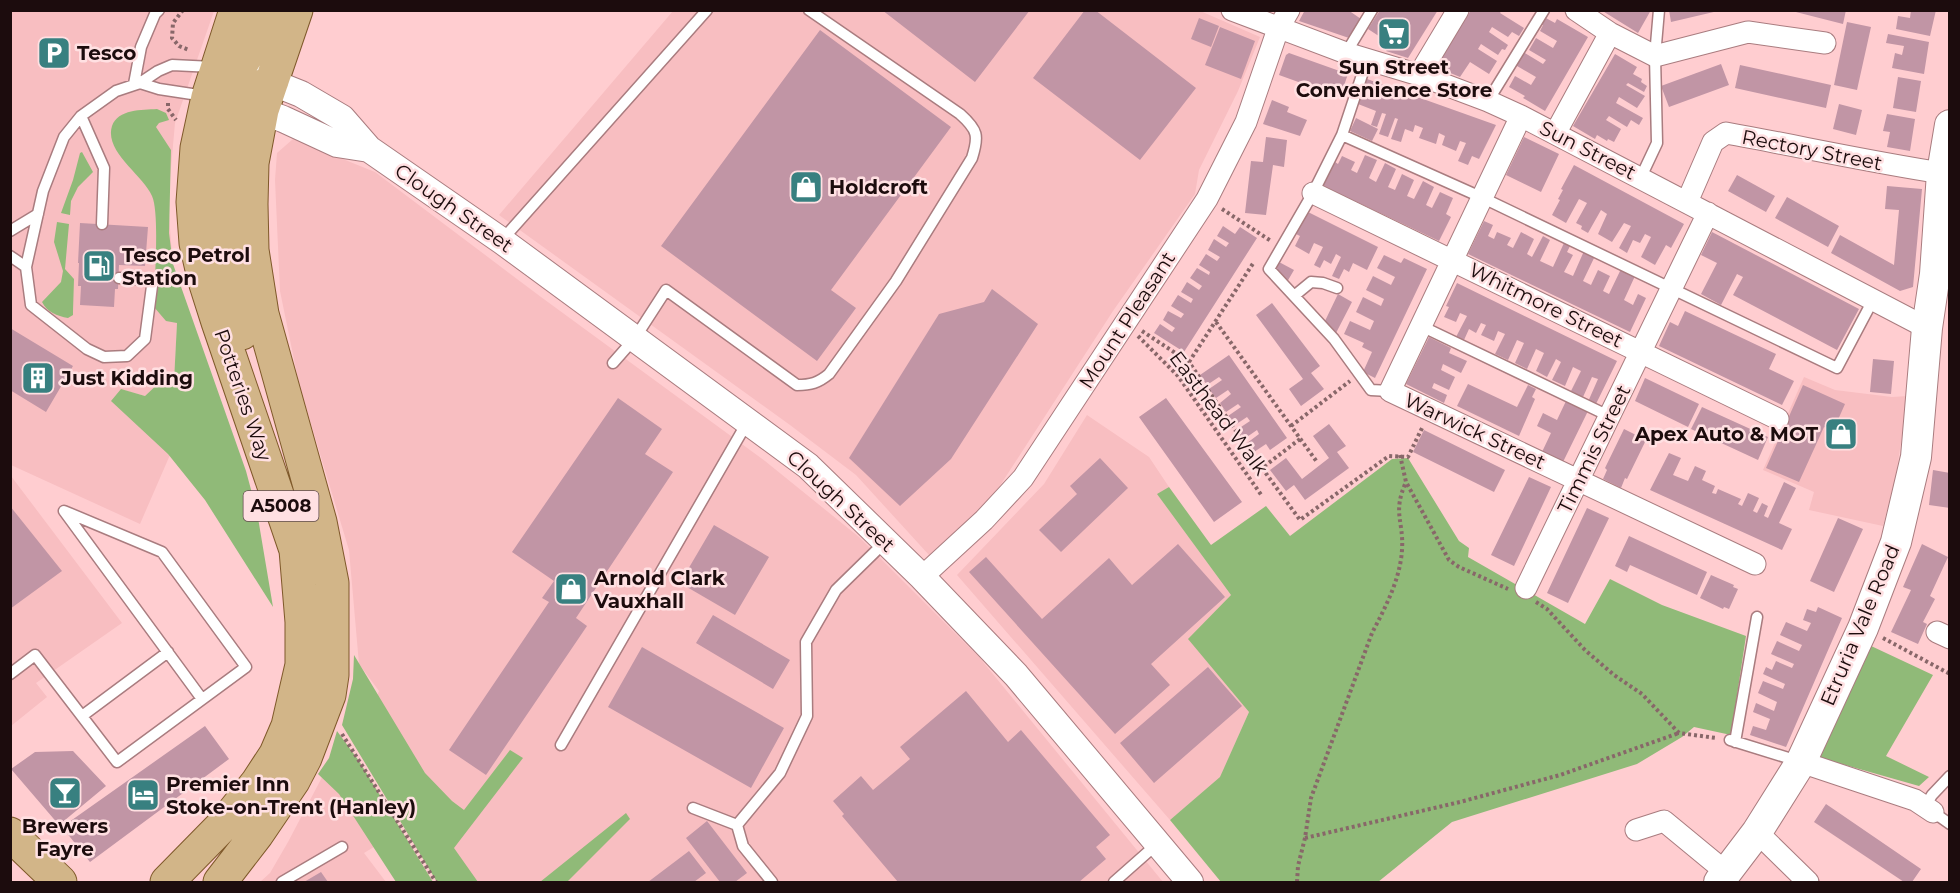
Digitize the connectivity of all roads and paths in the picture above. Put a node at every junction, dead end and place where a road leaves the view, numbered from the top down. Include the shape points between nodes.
1 (159, 10) edge
2 (183, 10) edge
3 (236, 10) edge
4 (266, 10) edge
5 (707, 10) edge
6 (809, 10) edge
7 (1232, 10) edge
8 (1289, 10) edge
9 (1372, 10) edge
10 (1458, 10) edge
11 (1544, 10) edge
12 (1576, 10) edge
13 (1659, 10) edge
14 (292, 25) edge
15 (1278, 29) junction
16 (1610, 33) junction
17 (1825, 43) dead end
18 (187, 49) dead end
19 (1346, 54) junction
20 (1655, 56) junction
21 (1366, 60) junction
22 (1419, 75) junction
23 (221, 78) junction
24 (137, 83) junction
25 (258, 98) junction
26 (1488, 101) junction
27 (81, 116) junction
28 (1521, 116) junction
29 (1950, 125) edge
30 (1556, 132) junction
31 (1342, 135) junction
32 (1942, 173) junction
33 (1641, 177) junction
34 (1313, 193) junction
35 (1483, 198) junction
36 (1207, 199) junction
37 (1688, 201) junction
38 (1708, 213) junction
39 (38, 214) junction
40 (102, 224) dead end
41 (10, 231) edge
42 (1944, 237) edge
43 (502, 241) junction
44 (1284, 243) junction
45 (10, 256) edge
46 (1257, 258) dead end
47 (1454, 260) junction
48 (10, 266) edge
49 (26, 267) junction
50 (119, 278) dead end
51 (1337, 288) dead end
52 (1672, 288) junction
53 (1294, 296) junction
54 (1873, 300) junction
55 (1126, 322) junction
56 (1216, 322) junction
57 (1421, 326) junction
58 (1927, 328) junction
59 (635, 338) junction
60 (1641, 351) junction
61 (1189, 362) junction
62 (613, 363) dead end
63 (1360, 374) junction
64 (1390, 391) junction
65 (1431, 410) junction
66 (1609, 416) junction
67 (1778, 419) dead end
68 (748, 421) junction
69 (1291, 426) junction
70 (1300, 439) junction
71 (1400, 455) junction
72 (1255, 459) dead end
73 (1317, 462) dead end
74 (1578, 480) junction
75 (1406, 482) junction
76 (1262, 496) dead end
77 (885, 541) junction
78 (296, 550) junction
79 (1755, 564) dead end
80 (922, 577) junction
81 (1523, 593) junction
82 (1757, 617) dead end
83 (1863, 628) junction
84 (168, 652) junction
85 (10, 674) edge
86 (1950, 674) edge
87 (202, 699) junction
88 (325, 708) junction
89 (82, 716) junction
90 (1679, 733) junction
91 (1732, 741) junction
92 (561, 745) dead end
93 (1801, 762) junction
94 (1950, 776) edge
95 (693, 808) dead end
96 (1936, 814) edge
97 (737, 825) junction
98 (1636, 830) dead end
99 (1757, 832) junction
100 (10, 834) edge
101 (257, 834) junction
102 (1305, 838) junction
103 (1157, 844) junction
104 (342, 847) dead end
105 (10, 856) edge
106 (1723, 878) edge
107 (29, 882) edge
108 (60, 882) edge
109 (167, 882) edge
110 (202, 882) edge
111 (220, 882) edge
112 (282, 882) edge
113 (436, 882) edge
114 (770, 882) edge
115 (1114, 882) edge
116 (1190, 882) edge
117 (1297, 882) edge
118 (1808, 882) edge

1 - 24 lane via 141,47
2 - 18 path via 173,23 172,38
3 - 23 main road, Potteries Way / A5008
4 - 23 main road, A5008 via 260,32
5 - 43 lane
6 - 59 lane via 971,124 978,140 972,159 896,281 830,374 820,381 797,385 666,290
7 - 15 street, Sun Street
8 - 15 street, Mount Pleasant
9 - 19 lane
10 - 22 street
11 - 26 lane
12 - 16 street
13 - 20 lane
14 - 25 main road, A5008
15 - 19 street, Sun Street
15 - 36 street, Mount Pleasant via 1246,122
16 - 20 street
16 - 30 street
17 - 20 street via 1748,32
19 - 21 street, Sun Street
20 - 33 lane via 1657,143
21 - 22 street, Sun Street
21 - 31 lane
22 - 26 street, Sun Street
23 - 24 lane via 159,89
23 - 24 lane via 172,65
23 - 25 street, Clough Street
23 - 25 street, Clough Street
23 - 78 main road, Potteries Way / A5008 via 197,148 196,243 218,322
24 - 27 lane via 116,91
25 - 43 street, Clough Street via 337,144 369,149
25 - 78 main road, A5008 via 232,124 228,146 225,204 230,278
25 - 88 main road, Potteries Way / A5008 via 252,163 252,250 262,315 320,522 332,584 332,675
26 - 28 street, Sun Street
27 - 39 lane via 64,137
27 - 40 lane via 104,168
28 - 30 street, Sun Street
28 - 35 street
29 - 32 main road, Etruria Vale Road
30 - 33 street, Sun Street
31 - 34 lane
31 - 35 lane
32 - 37 street, Rectory Street via 1726,133 1713,142
32 - 42 main road, Etruria Vale Road
33 - 37 street, Sun Street
34 - 44 lane
34 - 47 street, Whitmore Street
35 - 47 street
35 - 52 lane
36 - 44 path via 1268,240
36 - 55 street, Mount Pleasant
37 - 38 street, Sun Street
38 - 52 street, Timmis Street
38 - 54 street, Sun Street
39 - 41 lane
39 - 49 lane
42 - 58 main road, Etruria Vale Road
43 - 59 street, Clough Street
44 - 53 lane via 1269,268
45 - 49 lane
46 - 56 path
47 - 57 street
47 - 60 street, Whitmore Street
48 - 49 lane
49 - 50 lane via 31,305 87,349 104,357 127,356 145,339 152,286 148,280
51 - 53 lane via 1311,282
52 - 54 lane via 1837,369
52 - 60 street, Timmis Street
53 - 63 lane
54 - 58 street, Sun Street
55 - 61 path
55 - 76 path, Easthead Walk via 1178,376
55 - 80 street, Mount Pleasant via 1023,478
56 - 61 path
56 - 69 path
57 - 64 street
57 - 66 lane
58 - 83 main road, Etruria Vale Road via 1916,457 1896,542
59 - 62 lane
59 - 68 street, Clough Street
60 - 66 street, Timmis Street
60 - 67 street, Whitmore Street
61 - 72 path
63 - 64 lane via 1371,390
63 - 69 path
64 - 65 street, Warwick Street
65 - 71 path via 1408,457
65 - 74 street, Warwick Street
66 - 74 street, Timmis Street
68 - 77 street, Clough Street via 808,466
68 - 92 lane
69 - 70 path
70 - 71 path via 1262,468 1300,520 1389,456
70 - 73 path
71 - 75 path
74 - 79 street, Warwick Street
74 - 81 street, Timmis Street
75 - 81 path via 1449,560
75 - 102 path via 1398,512 1402,550 1399,570 1311,798
77 - 80 street, Clough Street
77 - 97 lane via 836,590 806,642 807,716 780,773
78 - 109 main road, Potteries Way / A5008 via 302,665 288,726 257,783 223,825
80 - 103 street, Clough Street via 1016,675
81 - 90 path via 1547,609 1614,675 1642,694
82 - 91 lane
83 - 86 path
83 - 93 main road, Etruria Vale Road
84 - 87 lane
84 - 87 lane via 64,511 162,552 246,667
84 - 89 lane
85 - 89 lane via 35,655
87 - 89 lane via 117,762
88 - 101 main road, Potteries Way / A5008 via 293,781
88 - 113 path
90 - 91 path
90 - 102 path via 1560,775
91 - 93 lane
93 - 96 street via 1915,800
93 - 99 main road, Etruria Vale Road
94 - 96 lane
95 - 97 lane
97 - 114 lane via 743,846
98 - 106 street via 1664,820
99 - 106 main road, Etruria Vale Road
99 - 118 street
100 - 108 main road
101 - 110 main road
101 - 111 main road, Potteries Way / A5008
102 - 117 path
103 - 115 lane
103 - 116 street, Clough Street
104 - 112 lane
105 - 107 main road

